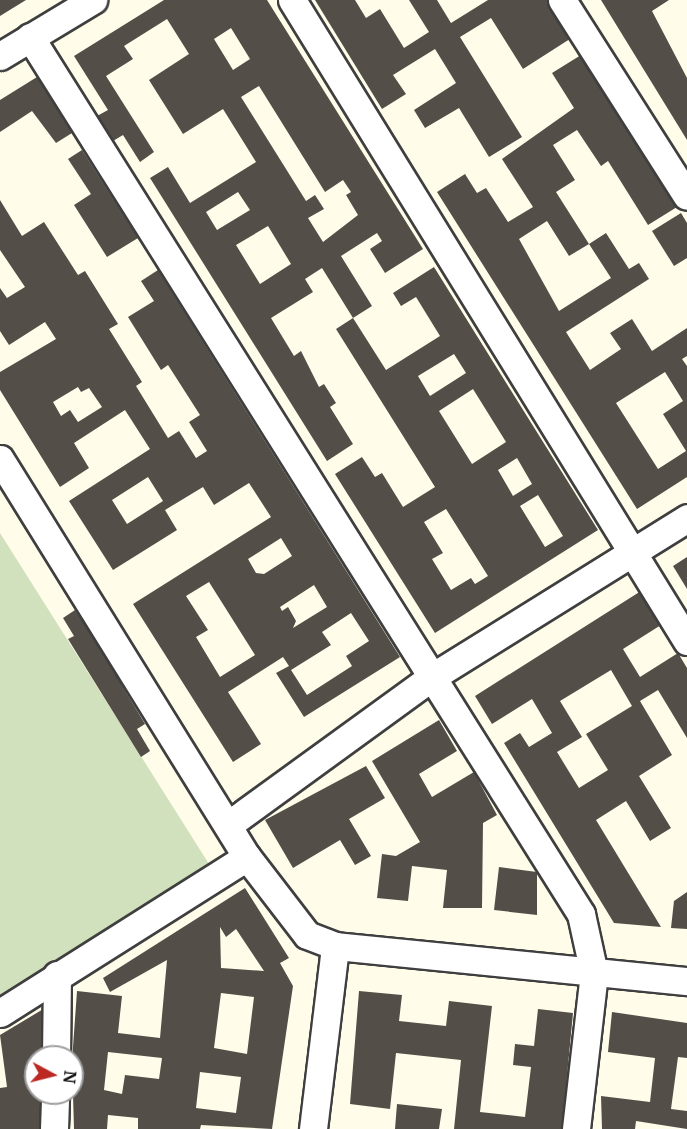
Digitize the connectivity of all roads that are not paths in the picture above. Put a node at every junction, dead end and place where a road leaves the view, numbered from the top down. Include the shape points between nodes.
1 (93, 0) edge
2 (292, 0) edge
3 (562, 0) edge
4 (30, 37) junction
5 (0, 56) edge
6 (687, 196) edge
7 (0, 459) edge
8 (687, 518) edge
9 (633, 555) junction
10 (687, 641) edge
11 (432, 677) junction
12 (228, 825) junction
13 (247, 857) junction
14 (335, 946) junction
15 (594, 973) junction
16 (57, 975) junction
17 (687, 981) edge
18 (0, 1013) edge
19 (56, 1045) edge
20 (55, 1105) edge
21 (54, 1129) edge
22 (314, 1129) edge
23 (576, 1129) edge

1 - 4 street
2 - 9 street
3 - 6 street
4 - 5 street
4 - 11 street
7 - 12 street
8 - 9 street
9 - 10 street
9 - 11 street
11 - 12 street
11 - 15 street via 573,900 588,932
12 - 13 street
13 - 14 street via 299,928
13 - 16 street
14 - 15 street
14 - 22 street
15 - 17 street
15 - 23 street
16 - 18 street
16 - 19 street
20 - 21 street

